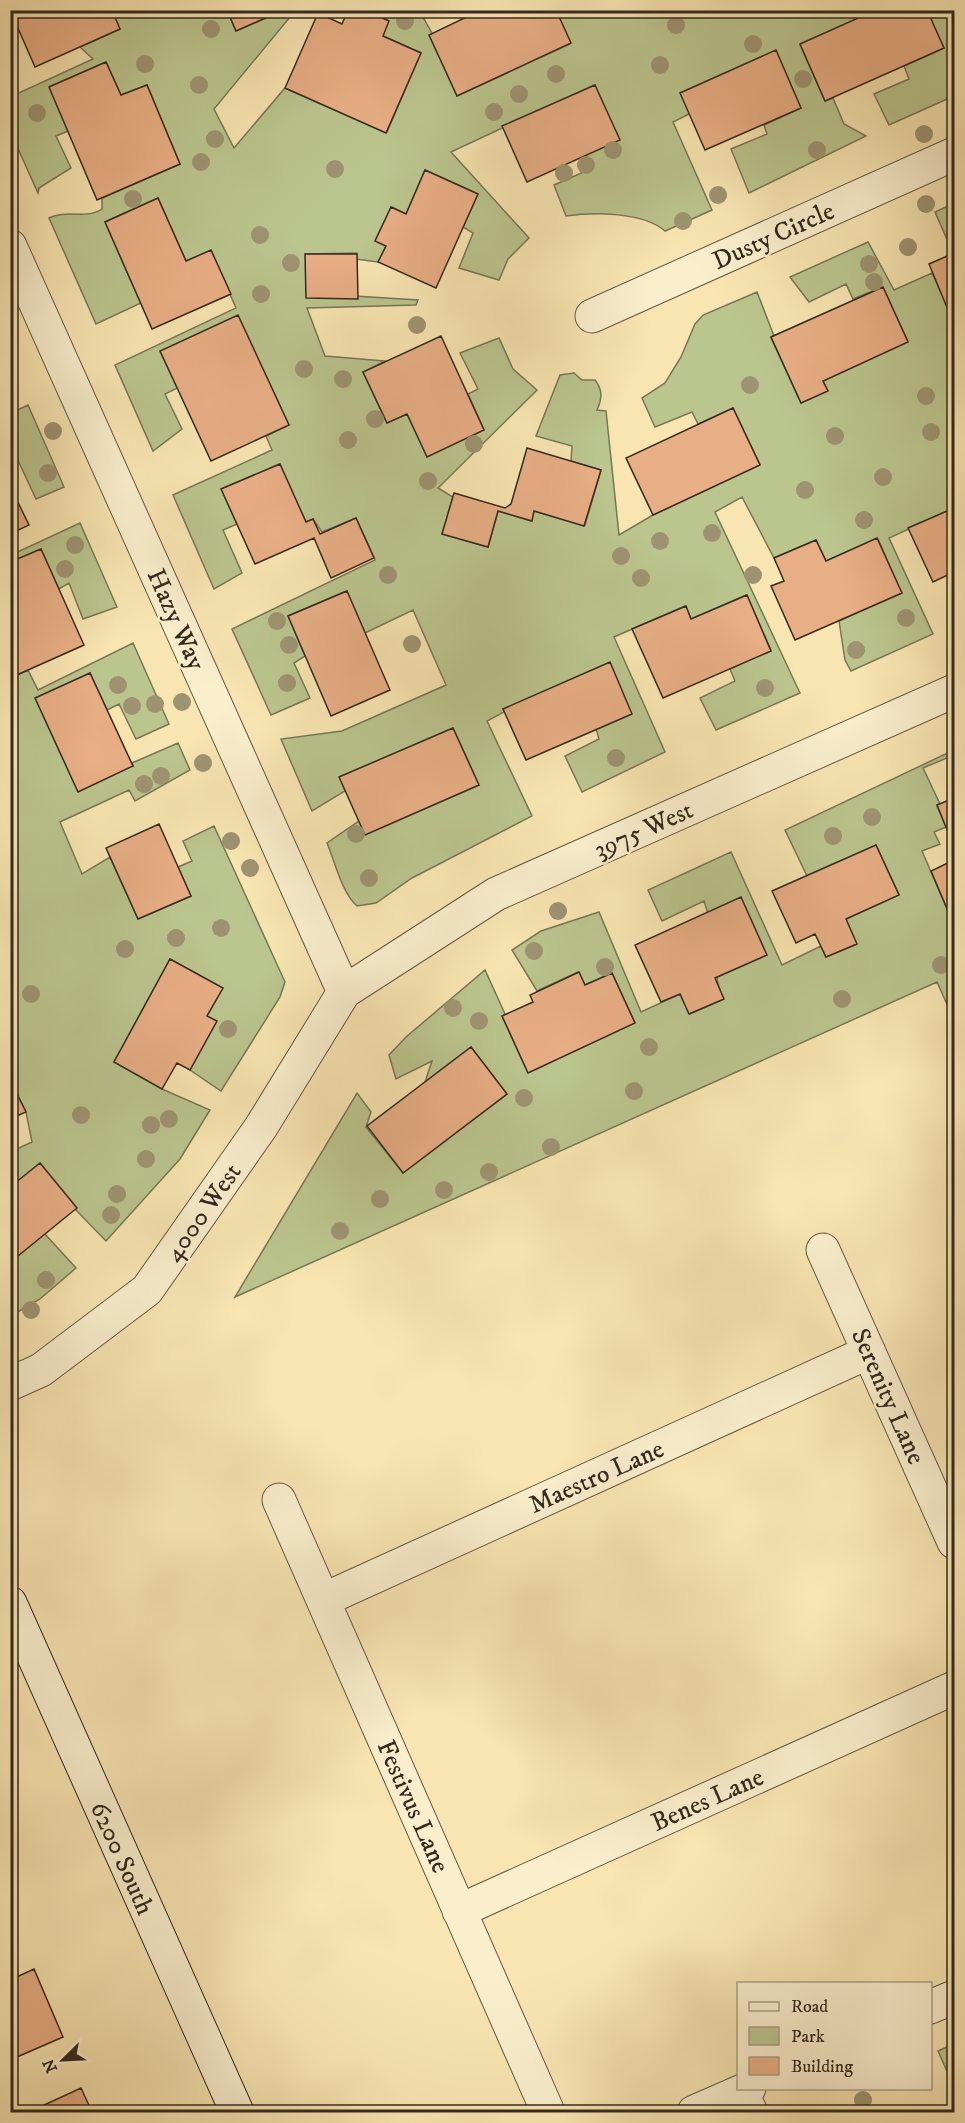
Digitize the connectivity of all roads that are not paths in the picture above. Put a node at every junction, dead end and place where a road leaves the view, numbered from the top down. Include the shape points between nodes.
1 (954, 154) edge
2 (10, 246) edge
3 (592, 316) dead end
4 (954, 691) edge
5 (344, 992) junction
6 (823, 1250) dead end
7 (869, 1352) junction
8 (10, 1384) edge
9 (279, 1500) dead end
10 (954, 1542) edge
11 (323, 1600) junction
12 (10, 1603) edge
13 (954, 1688) edge
14 (459, 1911) junction
15 (954, 1996) edge
16 (932, 2006) edge
17 (752, 2097) edge
18 (237, 2112) edge
19 (548, 2112) edge
20 (694, 2112) edge

1 - 3 street, Dusty Circle
2 - 5 street, Hazy Way
4 - 5 street, 3975 West via 496,894
5 - 8 street, 4000 West via 261,1127 147,1290 41,1370
6 - 7 street, Serenity Lane
7 - 10 street, Serenity Lane
7 - 11 street, Maestro Lane
9 - 11 street, Festivus Lane
11 - 14 street, Festivus Lane
12 - 18 street, 6200 South
13 - 14 street, Benes Lane
14 - 19 street, Festivus Lane
15 - 16 street
17 - 20 street

